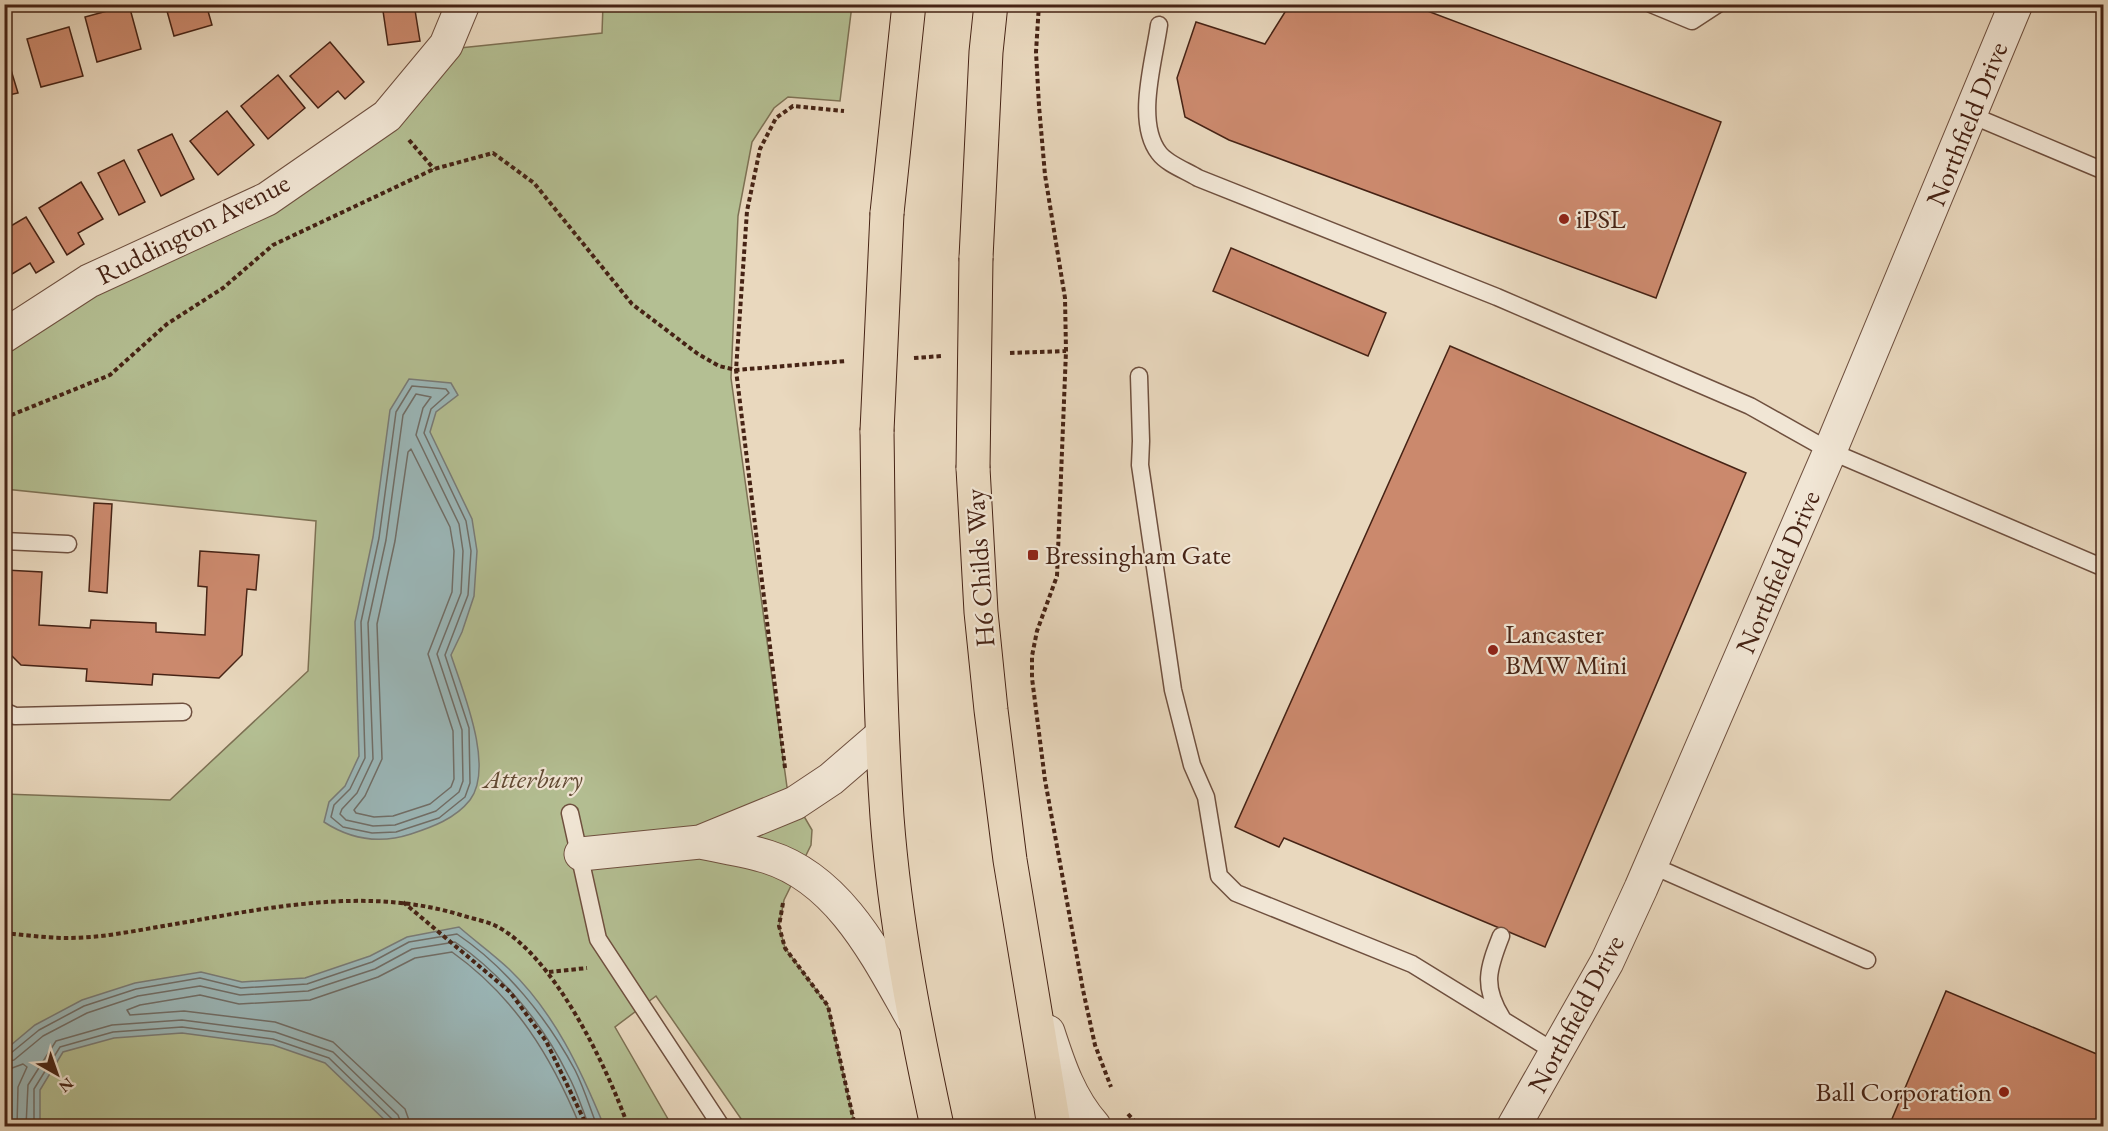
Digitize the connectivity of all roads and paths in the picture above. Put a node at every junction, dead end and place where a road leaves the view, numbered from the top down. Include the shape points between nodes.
1 (463, 4) edge
2 (909, 4) edge
3 (991, 4) edge
4 (1039, 4) edge
5 (1651, 4) edge
6 (1718, 4) edge
7 (2016, 4) edge
8 (1159, 25) dead end
9 (844, 111) dead end
10 (1971, 115) junction
11 (2103, 171) edge
12 (4, 336) edge
13 (736, 370) junction
14 (1139, 376) dead end
15 (4, 418) edge
16 (1830, 451) junction
17 (4, 541) edge
18 (68, 544) dead end
19 (2103, 568) edge
20 (4, 711) edge
21 (183, 712) dead end
22 (882, 735) junction
23 (795, 803) junction
24 (570, 813) dead end
25 (700, 842) junction
26 (580, 854) junction
27 (1651, 865) junction
28 (797, 871) junction
29 (403, 902) junction
30 (4, 933) edge
31 (1501, 936) dead end
32 (1027, 955) junction
33 (1867, 960) dead end
34 (615, 964) junction
35 (549, 972) junction
36 (1504, 1021) junction
37 (915, 1022) junction
38 (1555, 1052) junction
39 (1114, 1094) dead end
40 (1126, 1111) dead end
41 (587, 1126) edge
42 (628, 1126) edge
43 (721, 1126) edge
44 (855, 1126) edge
45 (937, 1126) edge
46 (1054, 1126) edge
47 (1094, 1126) edge
48 (1139, 1126) edge
49 (1514, 1126) edge

1 - 12 street, Ruddington Avenue via 446,45 387,116 267,199 89,281
2 - 22 highway, bridge via 887,213 877,432
3 - 32 highway, H6 Childs Way, bridge via 976,258 973,468 991,710 1010,860
4 - 39 path via 1039,106 1045,175 1065,298 1066,351 1057,576 1037,631 1032,678 1043,769 1083,990 1102,1068
5 - 6 lane via 1692,21
7 - 10 street, Northfield Drive
8 - 16 lane via 1145,119 1159,153 1175,164 1198,177 1497,297 1739,401
9 - 13 path via 793,106 776,118 760,149 747,211
10 - 11 lane
10 - 16 street, Northfield Drive
13 - 15 path via 698,354 632,304 534,183 493,153 434,169 273,245 223,288 167,324 110,375
13 - 23 path via 787,787
14 - 36 lane via 1140,465 1173,690 1192,765 1206,797 1220,876 1236,893 1412,964
16 - 19 lane
16 - 27 street, Northfield Drive
17 - 18 lane
20 - 21 lane via 15,716
22 - 23 street via 831,779
22 - 37 highway via 897,910
23 - 25 street
24 - 26 lane
25 - 26 street
25 - 28 street via 769,857
26 - 34 lane via 598,939
27 - 33 lane
27 - 38 street, Northfield Drive via 1607,962
28 - 37 street via 838,904 861,933
28 - 44 path via 784,900 779,926 785,948 828,1006
29 - 30 path via 323,900 69,938
29 - 35 path via 495,926
29 - 41 path via 510,992 546,1041
31 - 36 lane via 1488,976 1490,999
32 - 46 highway, H6 Childs Way
32 - 47 street via 1043,1019 1064,1078 1081,1111
34 - 35 path
34 - 43 lane
35 - 42 path via 591,1044
36 - 38 lane
37 - 45 highway
38 - 49 street, Northfield Drive
40 - 48 path

